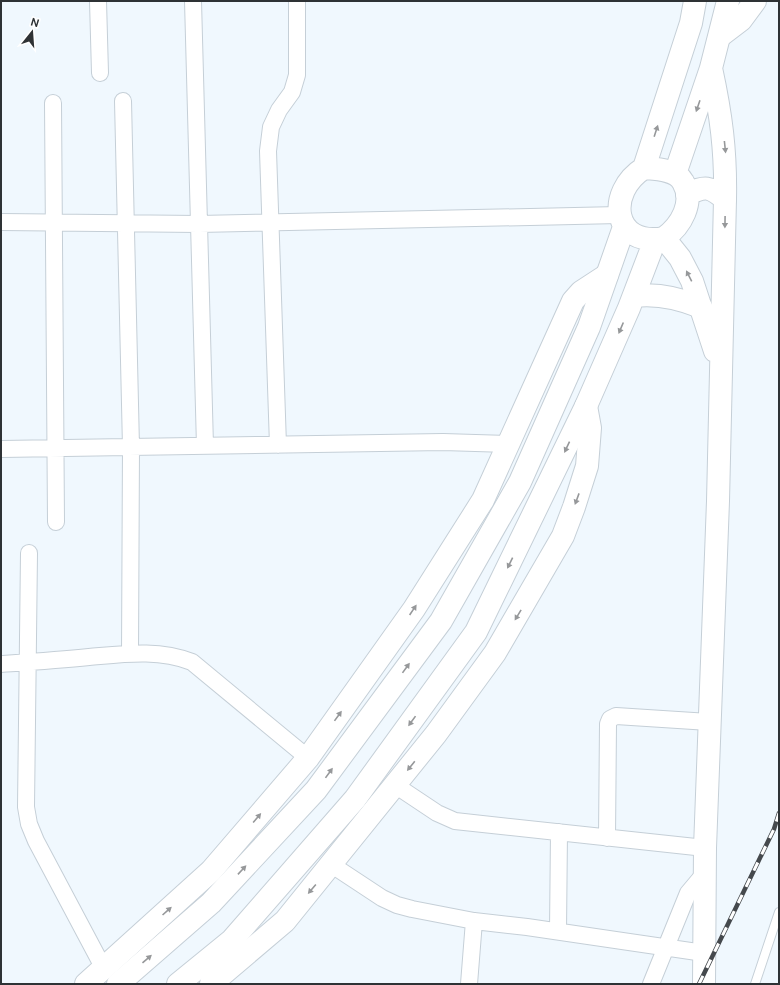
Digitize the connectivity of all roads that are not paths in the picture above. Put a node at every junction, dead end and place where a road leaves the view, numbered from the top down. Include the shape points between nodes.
1 (98, 1) edge
2 (193, 1) edge
3 (298, 1) edge
4 (684, 1) edge
5 (695, 1) edge
6 (728, 1) edge
7 (755, 1) edge
8 (690, 23) junction
9 (720, 36) junction
10 (711, 68) junction
11 (100, 73) dead end
12 (123, 101) dead end
13 (53, 103) dead end
14 (644, 168) junction
15 (675, 174) junction
16 (687, 194) junction
17 (725, 199) junction
18 (622, 221) junction
19 (1, 222) edge
20 (54, 222) junction
21 (270, 222) junction
22 (125, 223) junction
23 (199, 224) junction
24 (660, 239) junction
25 (607, 274) junction
26 (634, 296) junction
27 (701, 307) junction
28 (720, 366) junction
29 (586, 406) junction
30 (508, 444) junction
31 (278, 445) junction
32 (205, 446) junction
33 (131, 448) junction
34 (55, 449) junction
35 (1, 450) edge
36 (56, 522) dead end
37 (29, 552) dead end
38 (130, 654) junction
39 (29, 662) junction
40 (1, 664) edge
41 (708, 722) junction
42 (308, 758) junction
43 (395, 785) junction
44 (559, 832) junction
45 (606, 838) junction
46 (704, 848) junction
47 (332, 865) junction
48 (704, 874) junction
49 (779, 912) edge
50 (474, 922) junction
51 (558, 931) junction
52 (666, 948) junction
53 (704, 953) junction
54 (111, 976) edge
55 (86, 984) edge
56 (178, 984) edge
57 (211, 984) edge
58 (469, 984) edge
59 (651, 984) edge
60 (704, 984) edge
61 (755, 984) edge

1 - 11 street
2 - 23 street
3 - 21 street via 297,74 292,92 271,127 268,151
4 - 8 main road
5 - 8 main road
6 - 9 main road
7 - 9 main road via 741,20
14 -> 8 main road
9 - 10 main road
10 -> 15 main road
10 -> 17 main road via 724,135
12 - 22 street
13 - 20 street
14 - 15 main road via 660,169
14 - 18 main road via 629,180 623,191 620,202
15 - 16 main road via 683,181
16 - 17 main road via 702,188 711,188
16 - 24 main road via 686,209 680,223
17 -> 28 main road
18 - 21 street
18 - 24 main road via 635,235
18 - 25 main road
19 - 20 street
20 - 22 street
20 - 34 street
21 - 23 street
21 - 31 street
22 - 23 street
22 - 33 street
23 - 32 street
24 - 26 main road
27 -> 24 main road via 686,269
25 - 30 main road via 581,292 573,301
54 -> 25 main road via 212,903 316,790 441,621 520,482 589,327
26 - 27 main road via 663,296
26 -> 29 main road
27 - 28 main road
28 - 41 main road via 718,501
29 -> 43 main road via 590,428 587,466 563,536 495,653
29 -> 56 main road via 476,632 355,799 232,940
30 - 31 street via 443,442
42 -> 30 main road via 414,609 483,500
31 - 32 street
32 - 33 street
33 - 34 street
33 - 38 street
34 - 35 street
34 - 36 street
37 - 39 street
38 - 39 street
38 - 42 street via 164,654 192,662
39 - 40 street
39 - 54 street via 26,807 30,824 36,841
41 - 45 street via 616,716 610,719
41 - 46 main road
54 -> 42 main road via 211,871
43 - 44 street via 437,814 455,821
43 - 47 main road
44 - 45 street
44 - 51 street
45 - 46 street
46 - 48 main road
47 - 50 street via 382,898 398,905
47 -> 57 main road via 285,921
48 - 52 street via 688,893
48 - 53 main road
49 - 61 lane
50 - 51 street
50 - 58 street
51 - 52 street
52 - 53 street
52 - 59 street
53 - 60 main road
54 - 55 main road

